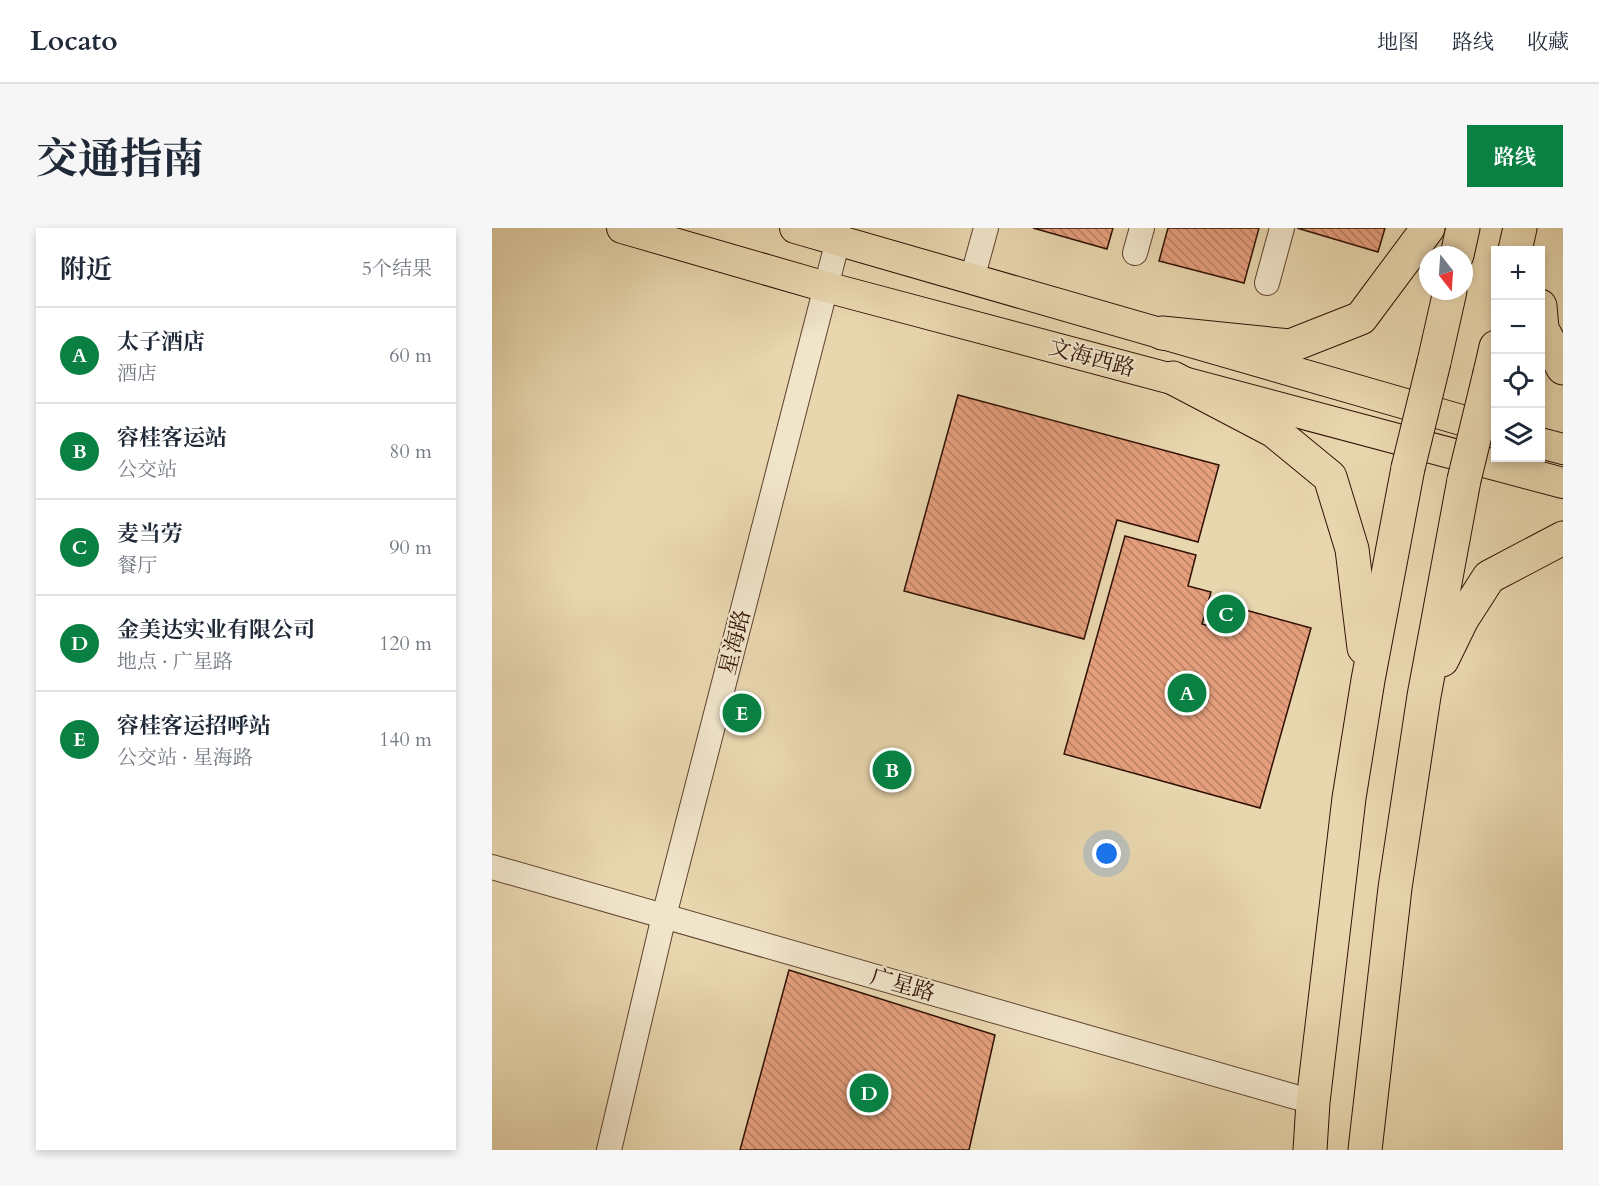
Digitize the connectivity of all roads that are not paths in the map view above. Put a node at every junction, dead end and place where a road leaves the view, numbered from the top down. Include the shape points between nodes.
1 (622, 228) edge
2 (795, 228) edge
3 (986, 228) edge
4 (1142, 228) edge
5 (1282, 228) edge
6 (1428, 228) edge
7 (1463, 228) edge
8 (1520, 228) edge
9 (1535, 228) edge
10 (838, 240) junction
11 (1459, 246) edge
12 (1516, 246) edge
13 (1537, 246) edge
14 (1135, 253) dead end
15 (972, 279) junction
16 (1267, 283) dead end
17 (826, 287) junction
18 (1448, 300) edge
19 (1162, 333) junction
20 (1545, 335) edge
21 (1491, 368) edge
22 (1563, 368) edge
23 (1173, 378) junction
24 (1491, 429) edge
25 (1545, 444) edge
26 (1563, 449) edge
27 (1563, 483) edge
28 (1563, 538) edge
29 (1368, 680) junction
30 (1424, 696) junction
31 (492, 867) edge
32 (664, 916) junction
33 (1313, 1102) junction
34 (609, 1150) edge
35 (1310, 1150) edge
36 (1365, 1150) edge

1 - 17 main road, 文海西路
2 - 10 main road, 文海西路
3 - 15 street
4 - 14 street
5 - 16 street
6 - 19 highway via 1361,318 1290,346
7 - 11 highway
8 - 12 highway
9 - 13 highway
10 - 15 main road, 文海西路
10 - 17 street, 星海路
15 - 19 main road, 文海西路
17 - 23 main road, 文海西路
17 - 32 street, 星海路
18 - 29 highway, bridge via 1408,468
19 - 24 main road, 文海西路
20 - 22 highway
21 - 30 highway, bridge via 1464,480
23 - 27 main road, 文海西路
23 - 29 highway via 1274,432 1330,477 1352,549
25 - 26 main road
28 - 30 highway via 1490,577 1462,619
29 - 33 highway via 1349,798
30 - 36 highway via 1395,888
31 - 32 street, 广星路
32 - 33 street, 广星路
32 - 34 street, 星海路
33 - 35 highway

